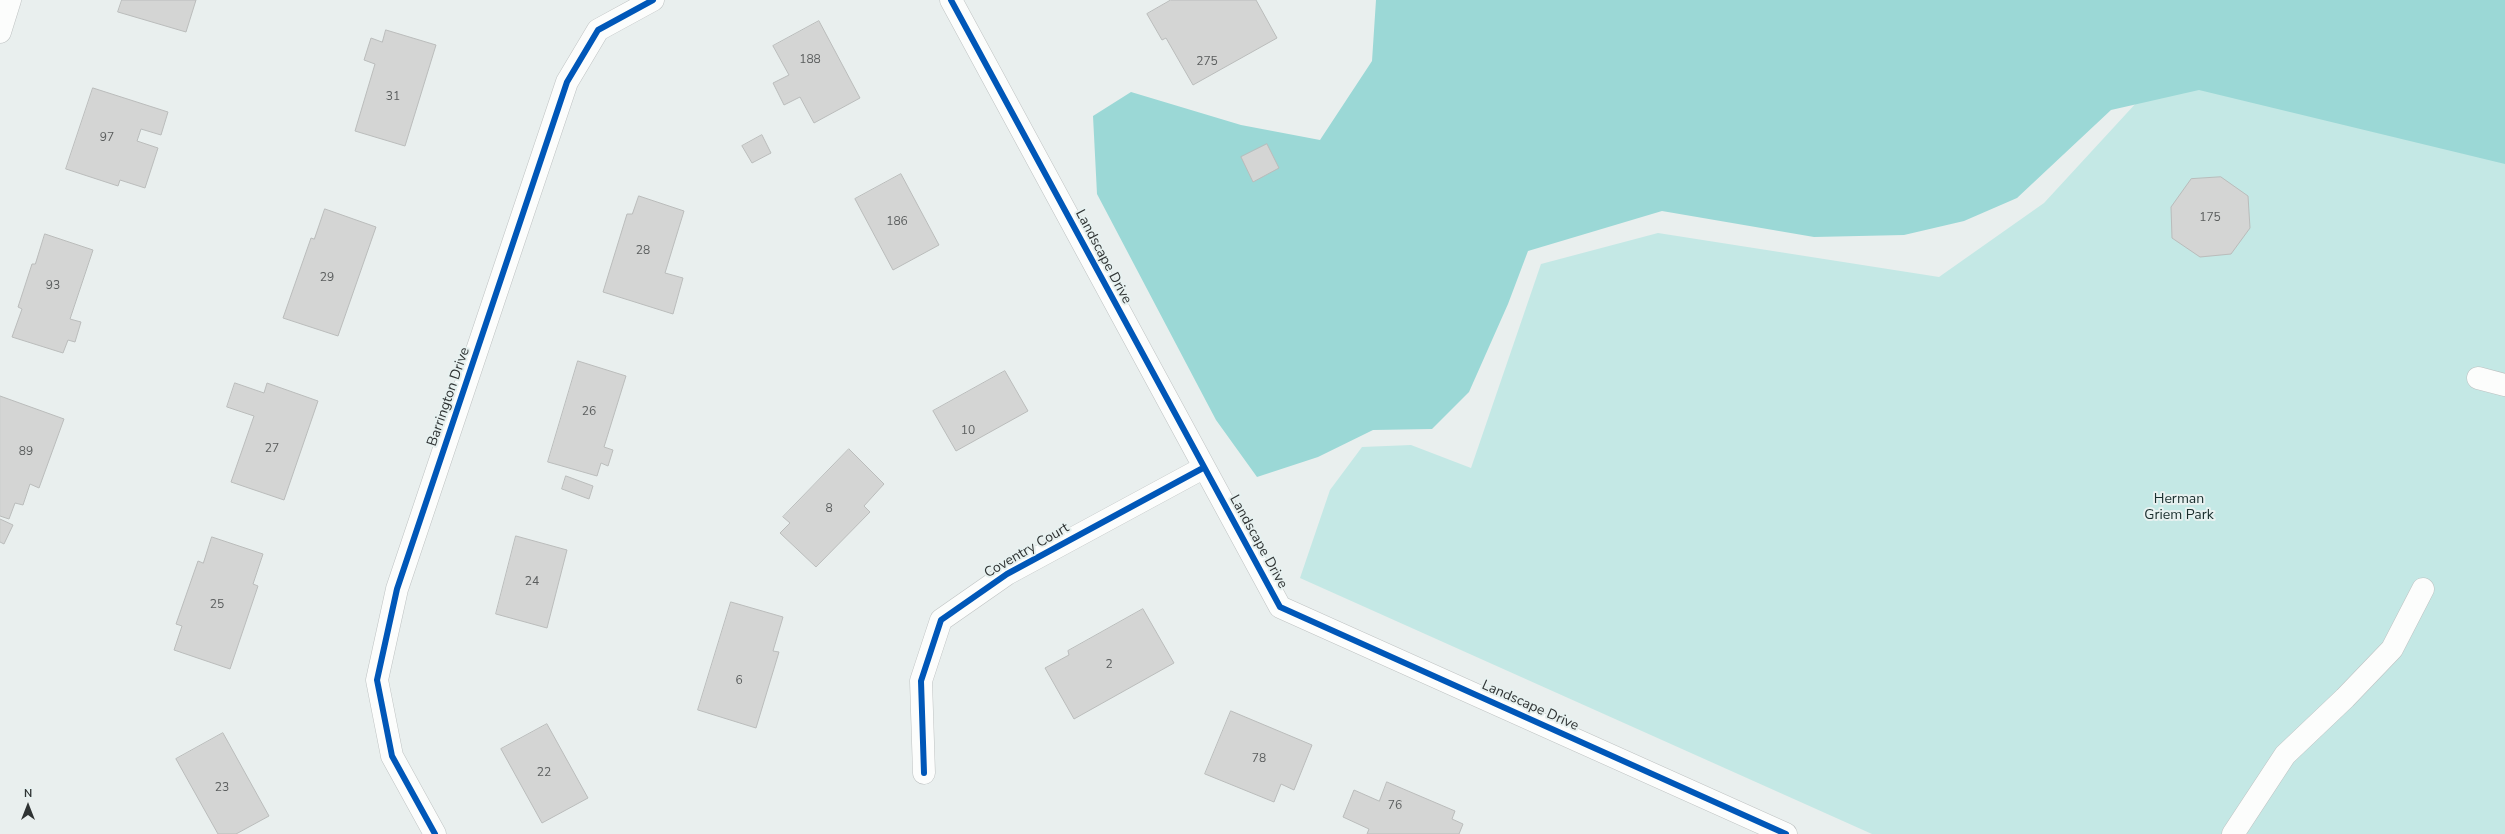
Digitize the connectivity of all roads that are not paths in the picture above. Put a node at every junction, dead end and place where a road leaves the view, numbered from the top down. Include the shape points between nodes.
1 (10, 0) edge
2 (653, 0) edge
3 (951, 0) edge
4 (0, 32) edge
5 (2478, 378) dead end
6 (2505, 385) edge
7 (1203, 468) junction
8 (2423, 589) dead end
9 (924, 773) dead end
10 (435, 834) edge
11 (1786, 834) edge
12 (2233, 834) edge

1 - 4 street
2 - 10 street, Barrington Drive via 598,30 567,82 397,589 377,680 392,756
3 - 7 street, Landscape Drive
5 - 6 street
7 - 9 street, Coventry Court via 1007,574 941,620 921,681
7 - 11 street, Landscape Drive via 1280,607
8 - 12 street via 2392,649 2285,755

